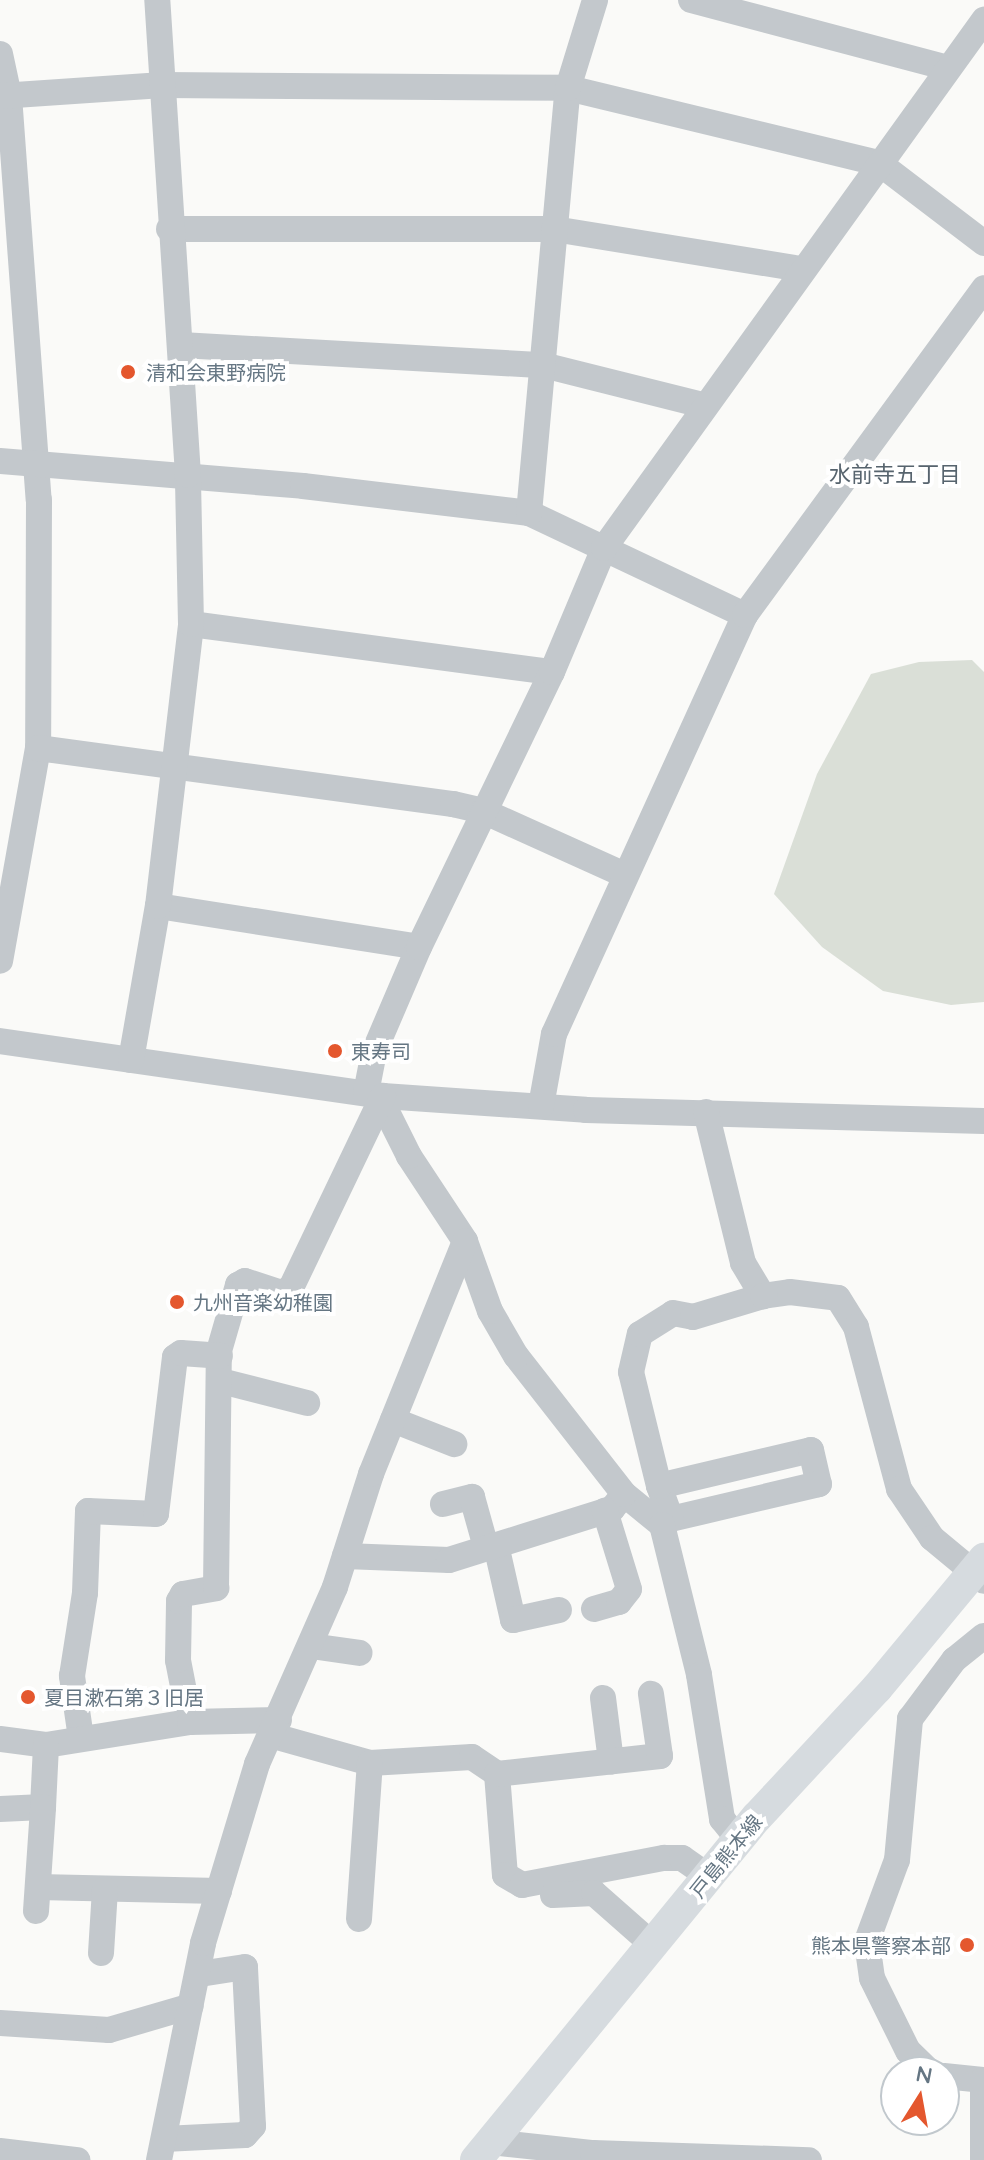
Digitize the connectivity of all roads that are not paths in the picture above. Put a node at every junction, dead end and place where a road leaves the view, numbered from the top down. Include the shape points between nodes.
1 (157, 0) edge
2 (595, 0) edge
3 (691, 0) edge
4 (984, 20) edge
5 (0, 54) edge
6 (948, 68) junction
7 (163, 85) junction
8 (568, 88) junction
9 (5, 96) edge
10 (879, 163) junction
11 (169, 229) junction
12 (554, 229) junction
13 (984, 243) edge
14 (801, 269) junction
15 (984, 288) edge
16 (181, 345) junction
17 (543, 365) junction
18 (702, 405) junction
19 (0, 461) edge
20 (39, 465) junction
21 (188, 475) junction
22 (529, 513) junction
23 (604, 548) junction
24 (745, 615) junction
25 (191, 624) junction
26 (552, 672) junction
27 (38, 748) junction
28 (177, 764) junction
29 (483, 811) junction
30 (625, 875) junction
31 (158, 906) junction
32 (419, 947) junction
33 (1, 948) edge
34 (0, 1041) edge
35 (131, 1060) junction
36 (377, 1097) junction
37 (541, 1106) junction
38 (706, 1112) junction
39 (984, 1121) edge
40 (465, 1241) junction
41 (763, 1296) junction
42 (220, 1368) junction
43 (307, 1403) dead end
44 (393, 1420) junction
45 (454, 1444) dead end
46 (659, 1486) junction
47 (614, 1503) junction
48 (443, 1504) dead end
49 (491, 1546) junction
50 (345, 1556) junction
51 (980, 1571) edge
52 (594, 1609) dead end
53 (559, 1610) dead end
54 (984, 1636) edge
55 (311, 1646) junction
56 (360, 1653) dead end
57 (651, 1694) dead end
58 (603, 1698) dead end
59 (190, 1722) junction
60 (274, 1727) junction
61 (81, 1738) junction
62 (0, 1739) edge
63 (46, 1745) junction
64 (611, 1761) junction
65 (370, 1763) junction
66 (497, 1774) junction
67 (43, 1807) junction
68 (0, 1809) edge
69 (739, 1840) junction
70 (709, 1877) junction
71 (105, 1889) junction
72 (219, 1891) junction
73 (528, 1902) dead end
74 (359, 1919) dead end
75 (653, 1945) junction
76 (101, 1953) dead end
77 (199, 1974) junction
78 (191, 2006) junction
79 (0, 2023) edge
80 (913, 2056) edge
81 (960, 2078) edge
82 (984, 2080) edge
83 (161, 2150) edge
84 (0, 2151) edge
85 (484, 2151) edge
86 (593, 2157) edge
87 (49, 2158) edge
88 (749, 2159) edge
89 (77, 2160) edge
90 (809, 2160) edge
91 (983, 2160) edge

1 - 7 street
2 - 8 street
3 - 6 street
4 - 6 street
5 - 9 street
6 - 10 street
7 - 8 street
7 - 9 street
7 - 11 street
8 - 10 street
8 - 12 street
9 - 20 street
10 - 13 street
10 - 14 street
11 - 12 street
11 - 16 street
12 - 14 street
12 - 17 street
14 - 18 street
15 - 24 street
16 - 17 street
16 - 21 street
17 - 18 street
17 - 22 street
18 - 23 street
19 - 20 street
20 - 21 street
20 - 27 street
21 - 22 street
21 - 25 street
22 - 23 street
23 - 24 street
23 - 26 street
24 - 30 street
25 - 26 street
25 - 28 street
26 - 29 street
27 - 28 street
27 - 33 street
28 - 29 street
28 - 31 street
29 - 30 street
29 - 32 street
30 - 37 street via 554,1034
31 - 32 street
31 - 35 street
32 - 36 street via 374,1052
34 - 35 street
35 - 36 street
36 - 37 street
36 - 40 street
36 - 42 street via 291,1288 281,1293 245,1281 238,1285
37 - 38 street
38 - 39 street
38 - 41 street via 743,1263
40 - 44 street
40 - 47 street via 490,1311
41 - 46 street via 693,1317 673,1313 640,1334 631,1372
41 - 51 street via 790,1292 838,1298 856,1327 899,1489 932,1538
42 - 43 street
42 - 59 street via 216,1588 183,1594 179,1601 178,1660
42 - 61 street via 181,1353 175,1357 156,1514 88,1511 85,1593 72,1676
44 - 45 street
44 - 50 street
46 - 46 street via 811,1450 819,1484 671,1519
47 - 49 street
47 - 52 street via 632,1604
47 - 69 street via 662,1525 699,1675 722,1819
48 - 49 street via 472,1497
49 - 50 street via 449,1560
49 - 53 street via 513,1620
50 - 55 street
51 - 69 main road, 戸島熊本線
54 - 80 street via 954,1660 910,1719 897,1860 867,1941 872,1978
55 - 56 street
55 - 60 street
57 - 64 street via 660,1756
58 - 64 street
59 - 60 street
59 - 61 street
60 - 65 street
60 - 72 street
61 - 63 street
62 - 63 street
63 - 67 street
64 - 66 street
65 - 66 street via 472,1757
65 - 74 street
66 - 70 street via 505,1875 522,1885 664,1858 682,1858
67 - 68 street
67 - 71 street via 37,1899
69 - 70 main road, 戸島熊本線
70 - 75 main road, 戸島熊本線
71 - 72 street
71 - 76 street
72 - 77 street
73 - 75 street via 564,1891 594,1893
75 - 85 main road, 戸島熊本線
77 - 78 street
77 - 83 street via 245,1967 253,2126 245,2135
78 - 79 street via 109,2030
78 - 83 street
81 - 82 street
82 - 91 street
84 - 87 street
85 - 86 street
86 - 88 street
87 - 89 street
88 - 90 street

